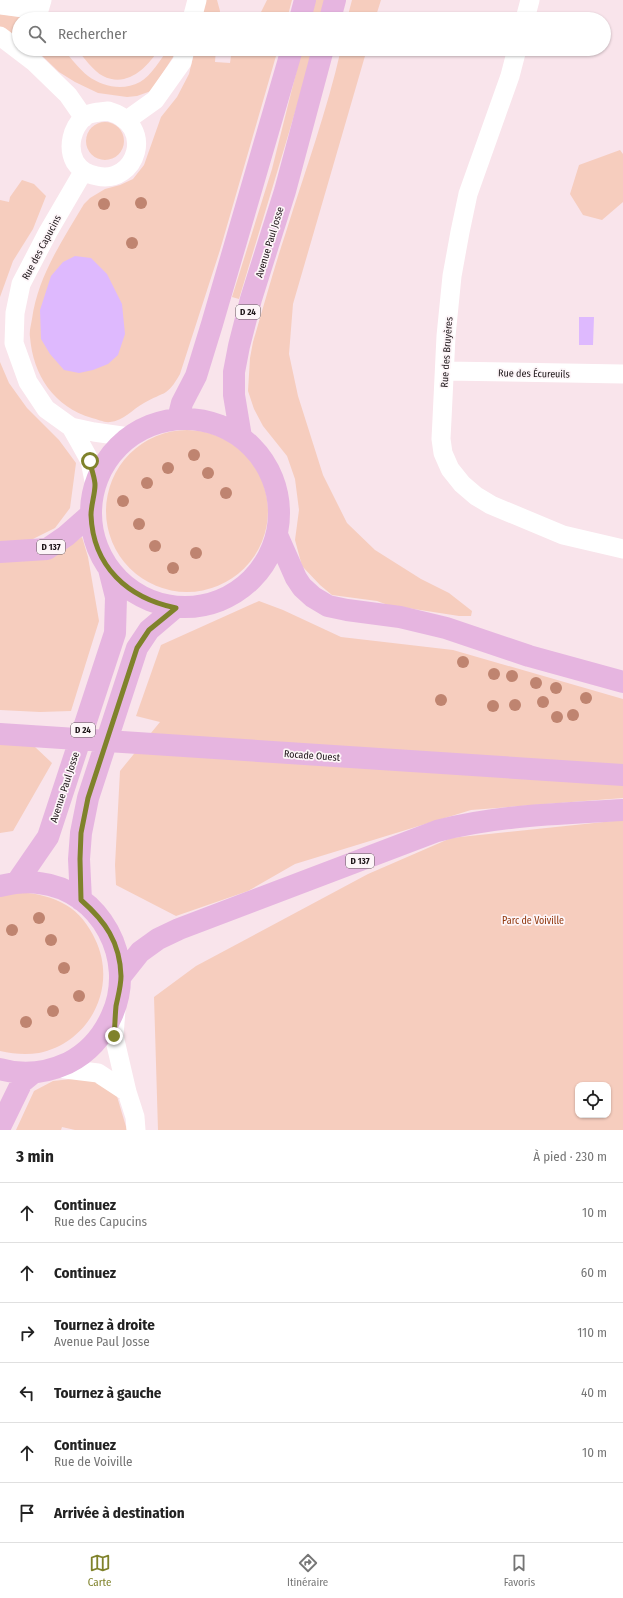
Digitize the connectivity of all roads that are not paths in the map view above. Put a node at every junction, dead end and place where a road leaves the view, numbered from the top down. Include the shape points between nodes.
1 (197, 0) edge
2 (306, 0) edge
3 (335, 0) edge
4 (530, 0) edge
5 (0, 5) edge
6 (41, 5) edge
7 (194, 12) edge
8 (302, 12) edge
9 (332, 12) edge
10 (527, 12) edge
11 (0, 36) edge
12 (12, 46) edge
13 (25, 56) edge
14 (183, 56) edge
15 (290, 56) edge
16 (321, 56) edge
17 (515, 56) edge
18 (84, 118) junction
19 (126, 120) junction
20 (83, 172) junction
21 (445, 371) junction
22 (623, 374) edge
23 (178, 419) junction
24 (70, 427) junction
25 (129, 437) junction
26 (241, 437) junction
27 (95, 486) junction
28 (91, 514) junction
29 (277, 535) junction
30 (623, 549) edge
31 (0, 552) edge
32 (110, 569) junction
33 (176, 608) junction
34 (623, 682) edge
35 (0, 734) edge
36 (623, 776) edge
37 (623, 810) edge
38 (9, 884) edge
39 (81, 900) junction
40 (121, 976) junction
41 (116, 1006) junction
42 (57, 1068) junction
43 (0, 1069) edge
44 (33, 1073) junction
45 (127, 1092) junction
46 (0, 1127) edge
47 (136, 1130) edge

1 - 7 street
2 - 8 main road
3 - 9 main road
4 - 10 street
5 - 6 street
11 - 12 street
13 - 18 street via 68,95
14 - 19 street via 182,62 155,100
15 - 23 main road via 196,376 182,403
16 - 26 main road, Avenue Paul Josse / D 24 via 286,191 251,299 239,346 234,372 234,395
17 - 21 street, Rue des Bruyères via 468,194 452,276
18 - 19 street via 97,112 108,111
18 - 20 street via 74,131 71,141 75,161
19 - 20 street via 137,140 132,162 124,171 114,176 102,178
20 - 24 street, Rue des Capucins via 21,284 15,313 14,343 28,382 46,409
21 - 22 street, Rue des Écureuils
21 - 30 street, Rue des Bruyères via 441,439 443,453 462,484 476,496 508,513 563,535
23 - 25 main road via 152,425
23 - 26 main road via 211,422
24 - 25 street, Rue des Capucins
24 - 27 street, Rue des Capucins via 90,461
25 - 27 main road via 108,459
26 - 29 main road via 261,456 274,481 280,508
27 - 28 main road
28 - 31 main road, D 137 via 48,549
28 - 32 main road via 96,543
29 - 33 main road via 271,553 261,570 232,596 202,606
29 - 34 main road via 302,587 328,606 400,617 446,628 529,656
32 - 33 main road via 120,581 139,595 161,605
32 - 38 main road, Avenue Paul Josse / D 24 via 116,597 115,633 48,837
33 - 39 main road, D 24 via 149,630 137,648 88,798 81,833
35 - 36 main road, Rocade Ouest
37 - 40 main road, D 137 via 503,818 437,831 158,938 140,952
38 - 39 main road via 40,883 61,889
39 - 40 main road via 98,915 110,933 118,954
40 - 41 main road
41 - 42 main road via 107,1027 94,1044
41 - 45 street via 114,1036
42 - 44 main road
42 - 45 street via 98,1073
43 - 44 main road
44 - 46 main road via 22,1082
45 - 47 street via 135,1117

